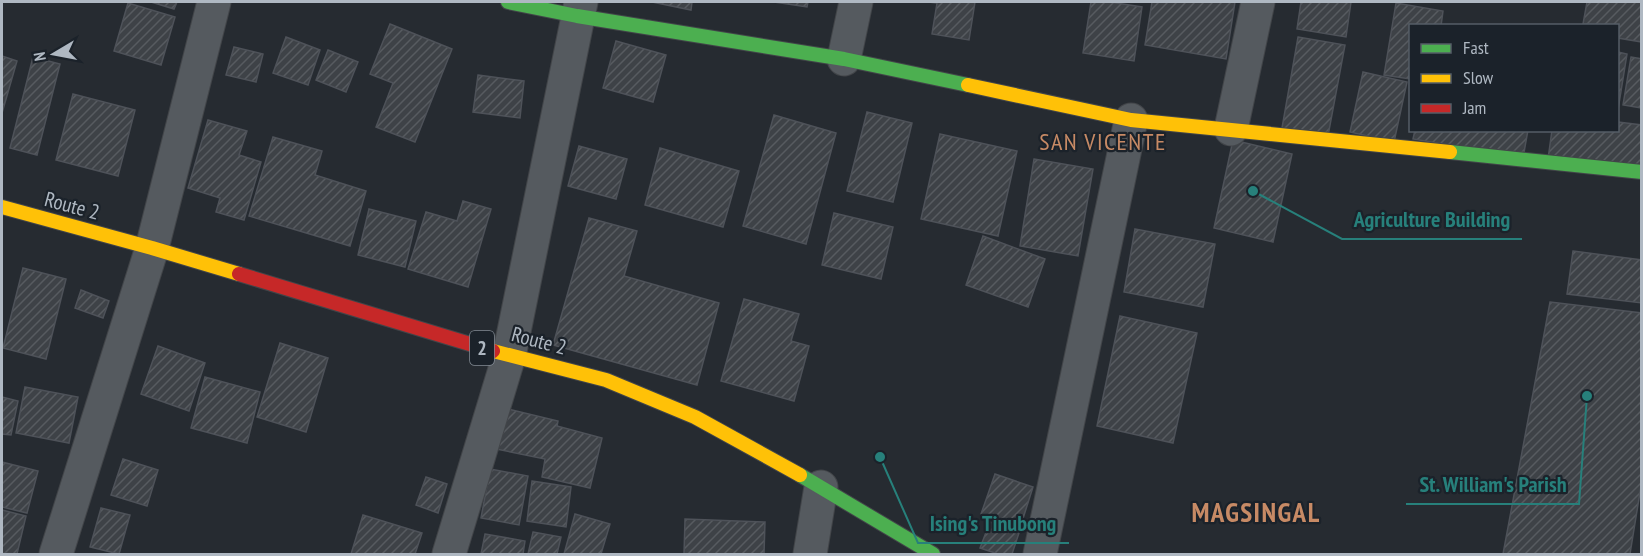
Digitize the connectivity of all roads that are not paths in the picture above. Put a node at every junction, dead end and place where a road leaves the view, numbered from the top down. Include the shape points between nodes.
1 (214, 2) edge
2 (508, 2) edge
3 (856, 2) edge
4 (1258, 2) edge
5 (579, 9) edge
6 (844, 59) junction
7 (1131, 120) junction
8 (1231, 129) junction
9 (1641, 172) edge
10 (2, 207) edge
11 (152, 248) junction
12 (509, 356) junction
13 (821, 487) junction
14 (56, 555) edge
15 (449, 555) edge
16 (810, 555) edge
17 (933, 555) edge
18 (1040, 555) edge

1 - 11 street
2 - 5 main road
3 - 6 street
4 - 8 street
5 - 6 main road
5 - 12 street
6 - 7 main road
7 - 8 main road
7 - 18 street
8 - 9 main road
10 - 11 main road, Route 2 / 2
11 - 12 main road, Route 2 / 2
11 - 14 street
12 - 13 main road, Route 2 / 2 via 606,380 685,413
12 - 15 street
13 - 16 street
13 - 17 main road, Route 2 / 2

